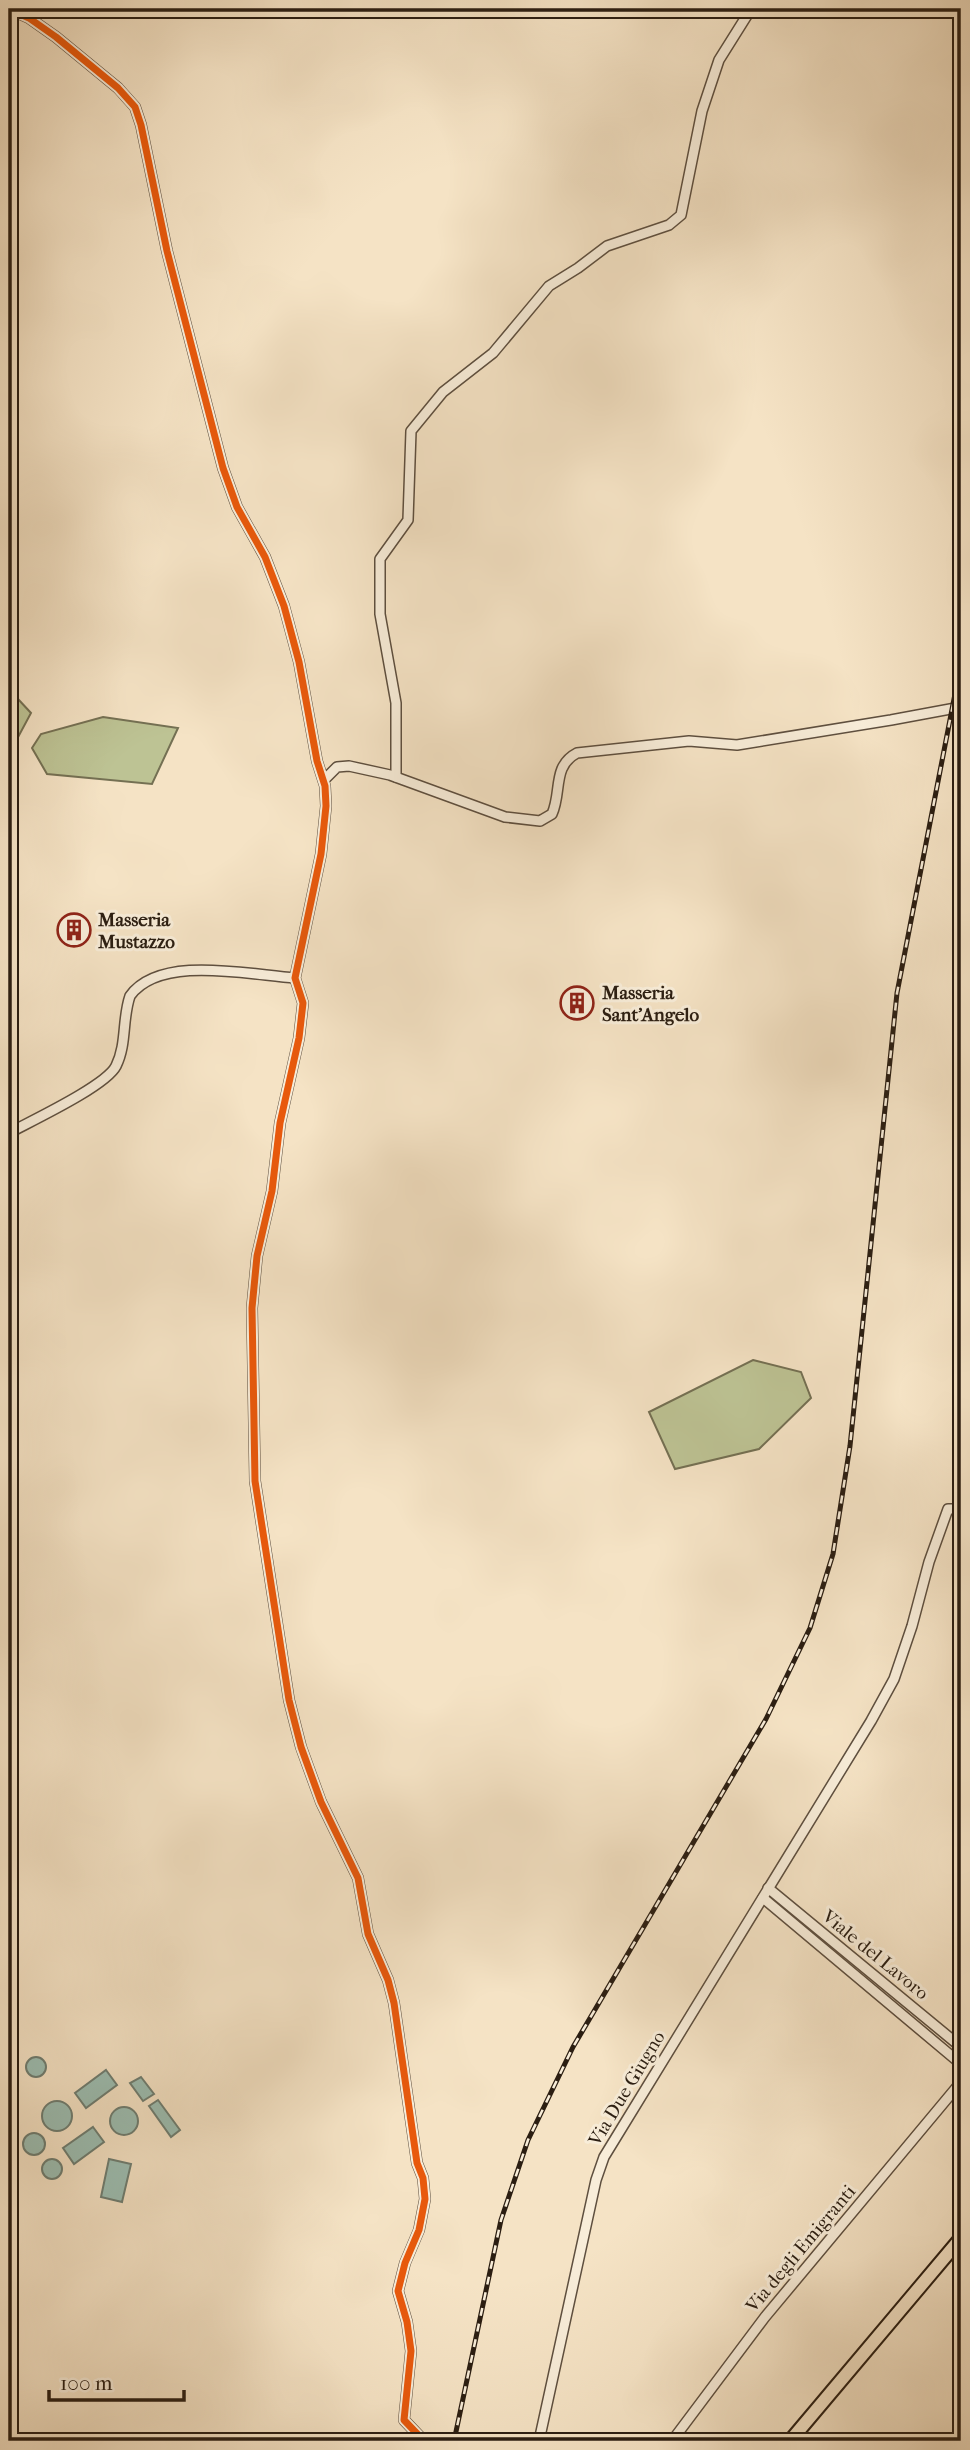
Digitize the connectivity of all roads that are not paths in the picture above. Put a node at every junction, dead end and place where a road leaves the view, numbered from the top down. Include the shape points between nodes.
1 (9, 9) edge
2 (751, 9) edge
3 (961, 707) edge
4 (396, 777) junction
5 (324, 780) junction
6 (295, 978) junction
7 (9, 1133) edge
8 (961, 1509) edge
9 (768, 1888) junction
10 (763, 1898) junction
11 (961, 2047) edge
12 (961, 2064) edge
13 (961, 2082) edge
14 (961, 2226) edge
15 (961, 2238) edge
16 (902, 2307) junction
17 (424, 2441) edge
18 (539, 2441) edge
19 (653, 2441) edge
20 (670, 2441) edge
21 (790, 2441) edge

1 - 5 street via 56,37 135,107 223,468 284,606
2 - 4 street via 719,60 702,111 681,215 669,225 607,246 548,286 493,354 443,392 411,430 408,520 380,559 380,614 396,703
3 - 4 street via 737,745 689,741 577,753 560,769 552,814 540,821 505,817
4 - 5 street via 343,765
5 - 6 street via 321,853
6 - 7 street via 185,969 153,978 130,996 115,1068 83,1092
6 - 17 street via 303,1003 299,1038 279,1123 252,1308 255,1481 300,1747 358,1878 368,1934 394,2003 425,2199 398,2291 411,2351 404,2420
8 - 9 street, Via Due Giugno via 948,1509 894,1679
9 - 10 street, Via Due Giugno
9 - 11 street, Viale del Lavoro
10 - 12 street
10 - 18 street, Via Due Giugno via 604,2157
13 - 20 street, Via degli Emigranti via 765,2316
14 - 16 main road
15 - 16 main road
16 - 21 main road
19 - 20 street

